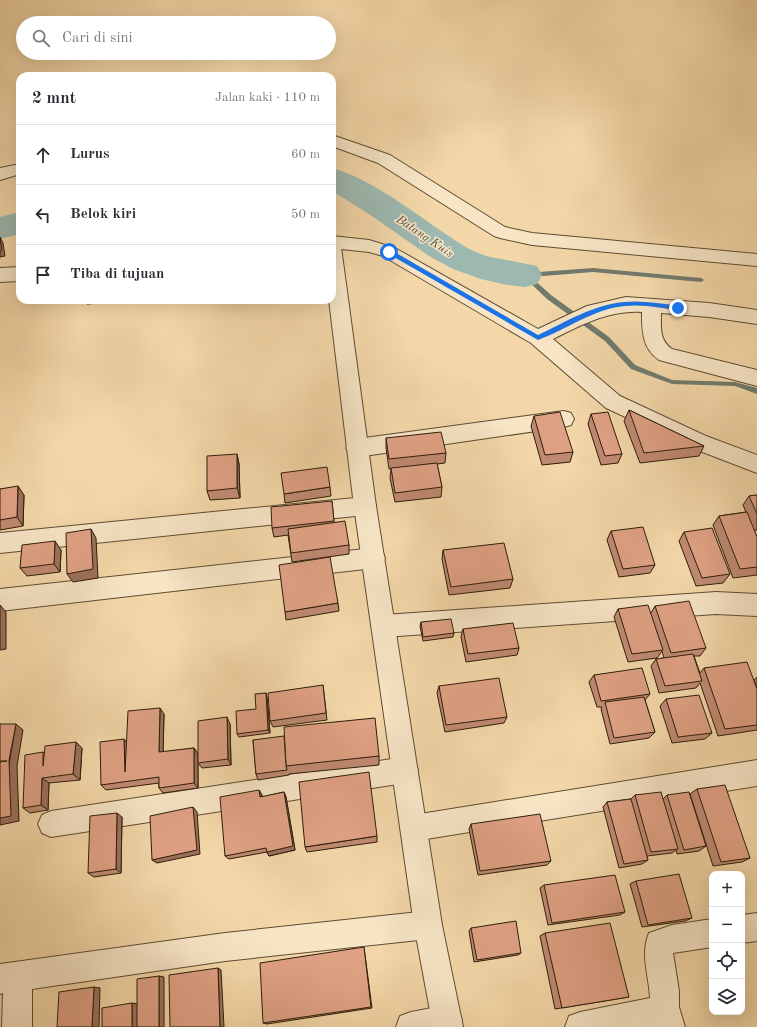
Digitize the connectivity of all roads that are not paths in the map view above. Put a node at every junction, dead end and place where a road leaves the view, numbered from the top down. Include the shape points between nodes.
1 (336, 141) edge
2 (16, 170) edge
3 (0, 174) edge
4 (336, 242) edge
5 (757, 260) edge
6 (16, 274) edge
7 (0, 275) edge
8 (336, 279) edge
9 (651, 306) junction
10 (757, 317) edge
11 (538, 338) junction
12 (757, 378) edge
13 (564, 420) edge
14 (357, 448) junction
15 (757, 464) edge
16 (365, 506) junction
17 (0, 543) edge
18 (374, 558) junction
19 (0, 600) edge
20 (757, 605) edge
21 (384, 626) junction
22 (405, 770) junction
23 (757, 773) edge
24 (51, 824) dead end
25 (414, 828) junction
26 (428, 925) junction
27 (757, 927) edge
28 (745, 929) edge
29 (709, 933) edge
30 (9, 977) edge
31 (667, 1017) edge
32 (448, 1024) edge
33 (17, 1027) edge
34 (411, 1027) edge
35 (580, 1027) edge

1 - 5 street via 384,158 500,232 532,239
2 - 3 street
4 - 11 street via 369,246 389,252
6 - 7 street
8 - 14 street
9 - 10 street
9 - 11 street via 626,304 594,311
9 - 12 street via 652,340 659,352 666,356
11 - 15 street via 613,402 699,442
13 - 14 street
14 - 16 street
16 - 17 street
16 - 18 street
18 - 19 street
18 - 21 street
20 - 21 street via 716,604
21 - 22 street
22 - 24 street
22 - 25 street
23 - 25 street
25 - 26 street
26 - 30 street via 225,947
26 - 32 street
27 - 28 street
29 - 31 street via 660,943 658,952 666,995
30 - 33 street
31 - 35 street via 654,1012
32 - 34 street

